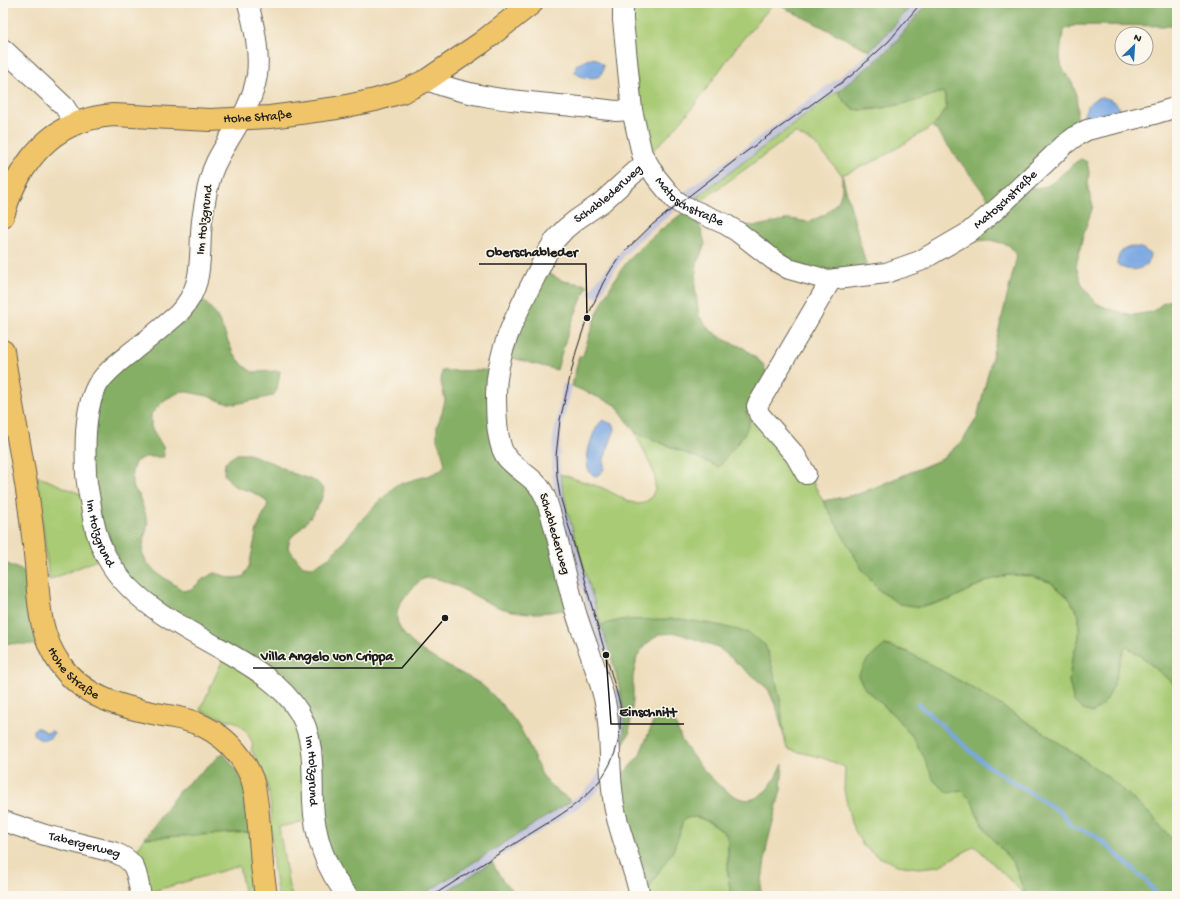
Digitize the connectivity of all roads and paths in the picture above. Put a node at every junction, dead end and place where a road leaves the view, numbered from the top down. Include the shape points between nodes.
1 (248, 3) edge
2 (532, 3) edge
3 (623, 3) edge
4 (3, 49) edge
5 (426, 80) junction
6 (1177, 106) edge
7 (632, 110) junction
8 (241, 119) junction
9 (75, 124) junction
10 (646, 162) junction
11 (3, 216) edge
12 (828, 280) junction
13 (3, 351) edge
14 (806, 474) dead end
15 (3, 821) edge
16 (141, 896) edge
17 (266, 896) edge
18 (348, 896) edge
19 (640, 896) edge

1 - 8 street, Im Holzgrund via 257,44 258,63 253,92
2 - 5 main road, Hohe Straße via 481,43
3 - 7 street, Matoschstraße
4 - 9 street via 53,95 67,110
5 - 7 street via 486,97 616,111
5 - 8 main road, Hohe Straße via 402,92 351,105
6 - 12 street, Matoschstraße via 1087,130 1076,136 968,233 920,261 886,273
7 - 10 street, Matoschstraße
8 - 9 main road, Hohe Straße via 113,115
8 - 18 street, Im Holzgrund via 217,160 210,178 202,220 200,264 194,293 178,314 107,372 97,386 87,423 86,482 104,553 128,586 161,613 258,671 291,700 299,712 311,750 314,817 322,851 332,873
9 - 11 main road, Hohe Straße via 48,140 31,158 15,183
10 - 12 street, Matoschstraße via 661,184 679,203 725,224 789,269
10 - 19 street, Schablederweg via 555,240 507,340 496,377 501,448 506,456 544,491 577,616 601,686 607,710 616,818
12 - 14 street via 828,285 757,406 759,414 795,455
13 - 17 main road, Hohe Straße via 33,534 41,621 49,645 65,670 93,694 119,705 196,723 217,734 232,747 246,766 254,786
15 - 16 street, Tabergerweg via 30,831 113,852 129,859 134,867

